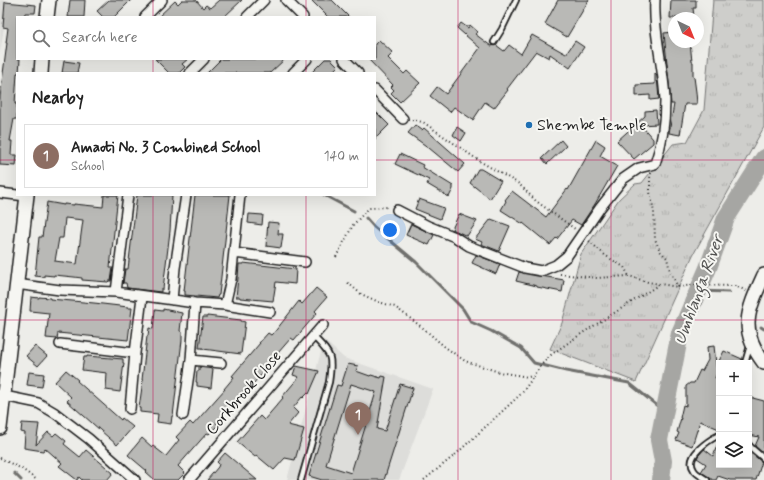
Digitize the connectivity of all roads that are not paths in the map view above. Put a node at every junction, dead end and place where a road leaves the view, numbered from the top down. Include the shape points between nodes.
1 (49, 0) edge
2 (162, 0) edge
3 (264, 0) edge
4 (286, 0) edge
5 (516, 0) edge
6 (655, 0) edge
7 (47, 16) edge
8 (146, 16) edge
9 (248, 16) edge
10 (302, 16) edge
11 (494, 42) dead end
12 (42, 60) edge
13 (203, 60) edge
14 (306, 60) edge
15 (345, 60) edge
16 (41, 72) edge
17 (191, 72) edge
18 (293, 72) edge
19 (357, 72) edge
20 (376, 92) edge
21 (403, 119) road end
22 (0, 193) edge
23 (16, 195) edge
24 (27, 196) edge
25 (128, 196) edge
26 (186, 196) edge
27 (240, 196) edge
28 (397, 210) road end
29 (234, 253) junction
30 (305, 262) dead end
31 (764, 275) edge
32 (16, 284) junction
33 (116, 292) junction
34 (142, 297) junction
35 (172, 300) junction
36 (195, 303) junction
37 (226, 305) junction
38 (270, 312) dead end
39 (323, 325) dead end
40 (313, 336) junction
41 (751, 342) junction
42 (60, 344) dead end
43 (135, 353) junction
44 (191, 360) junction
45 (746, 360) edge
46 (221, 363) dead end
47 (764, 363) edge
48 (4, 396) junction
49 (130, 409) dead end
50 (183, 415) dead end
51 (0, 428) edge
52 (716, 436) edge
53 (752, 449) edge
54 (764, 459) edge
55 (135, 480) edge
56 (189, 480) edge
57 (301, 480) edge
58 (706, 480) edge

1 - 7 street
2 - 8 street
3 - 9 street
4 - 10 street
5 - 11 lane
6 - 28 street via 664,120 661,147 655,164 639,168 623,179 562,261 541,271 525,268 469,246
12 - 16 street
13 - 17 street
14 - 18 street
15 - 19 street
20 - 21 street
22 - 23 street
24 - 32 street
25 - 33 street
26 - 35 street
27 - 29 street
29 - 30 street
29 - 37 street
31 - 41 street via 748,317 748,335
32 - 33 street via 60,290
32 - 48 street
33 - 34 street
34 - 35 street
34 - 43 street
35 - 36 street
36 - 37 street
36 - 44 street
37 - 38 street
39 - 40 street, Corkbrook Close
40 - 56 street, Corkbrook Close
40 - 57 lane via 329,353 331,365 329,382
41 - 45 lane
41 - 47 street
42 - 43 street
43 - 49 street
44 - 46 street
44 - 50 street
48 - 51 street
48 - 55 street via 38,403 56,413
52 - 58 lane via 708,440 693,457 694,472
53 - 54 lane

